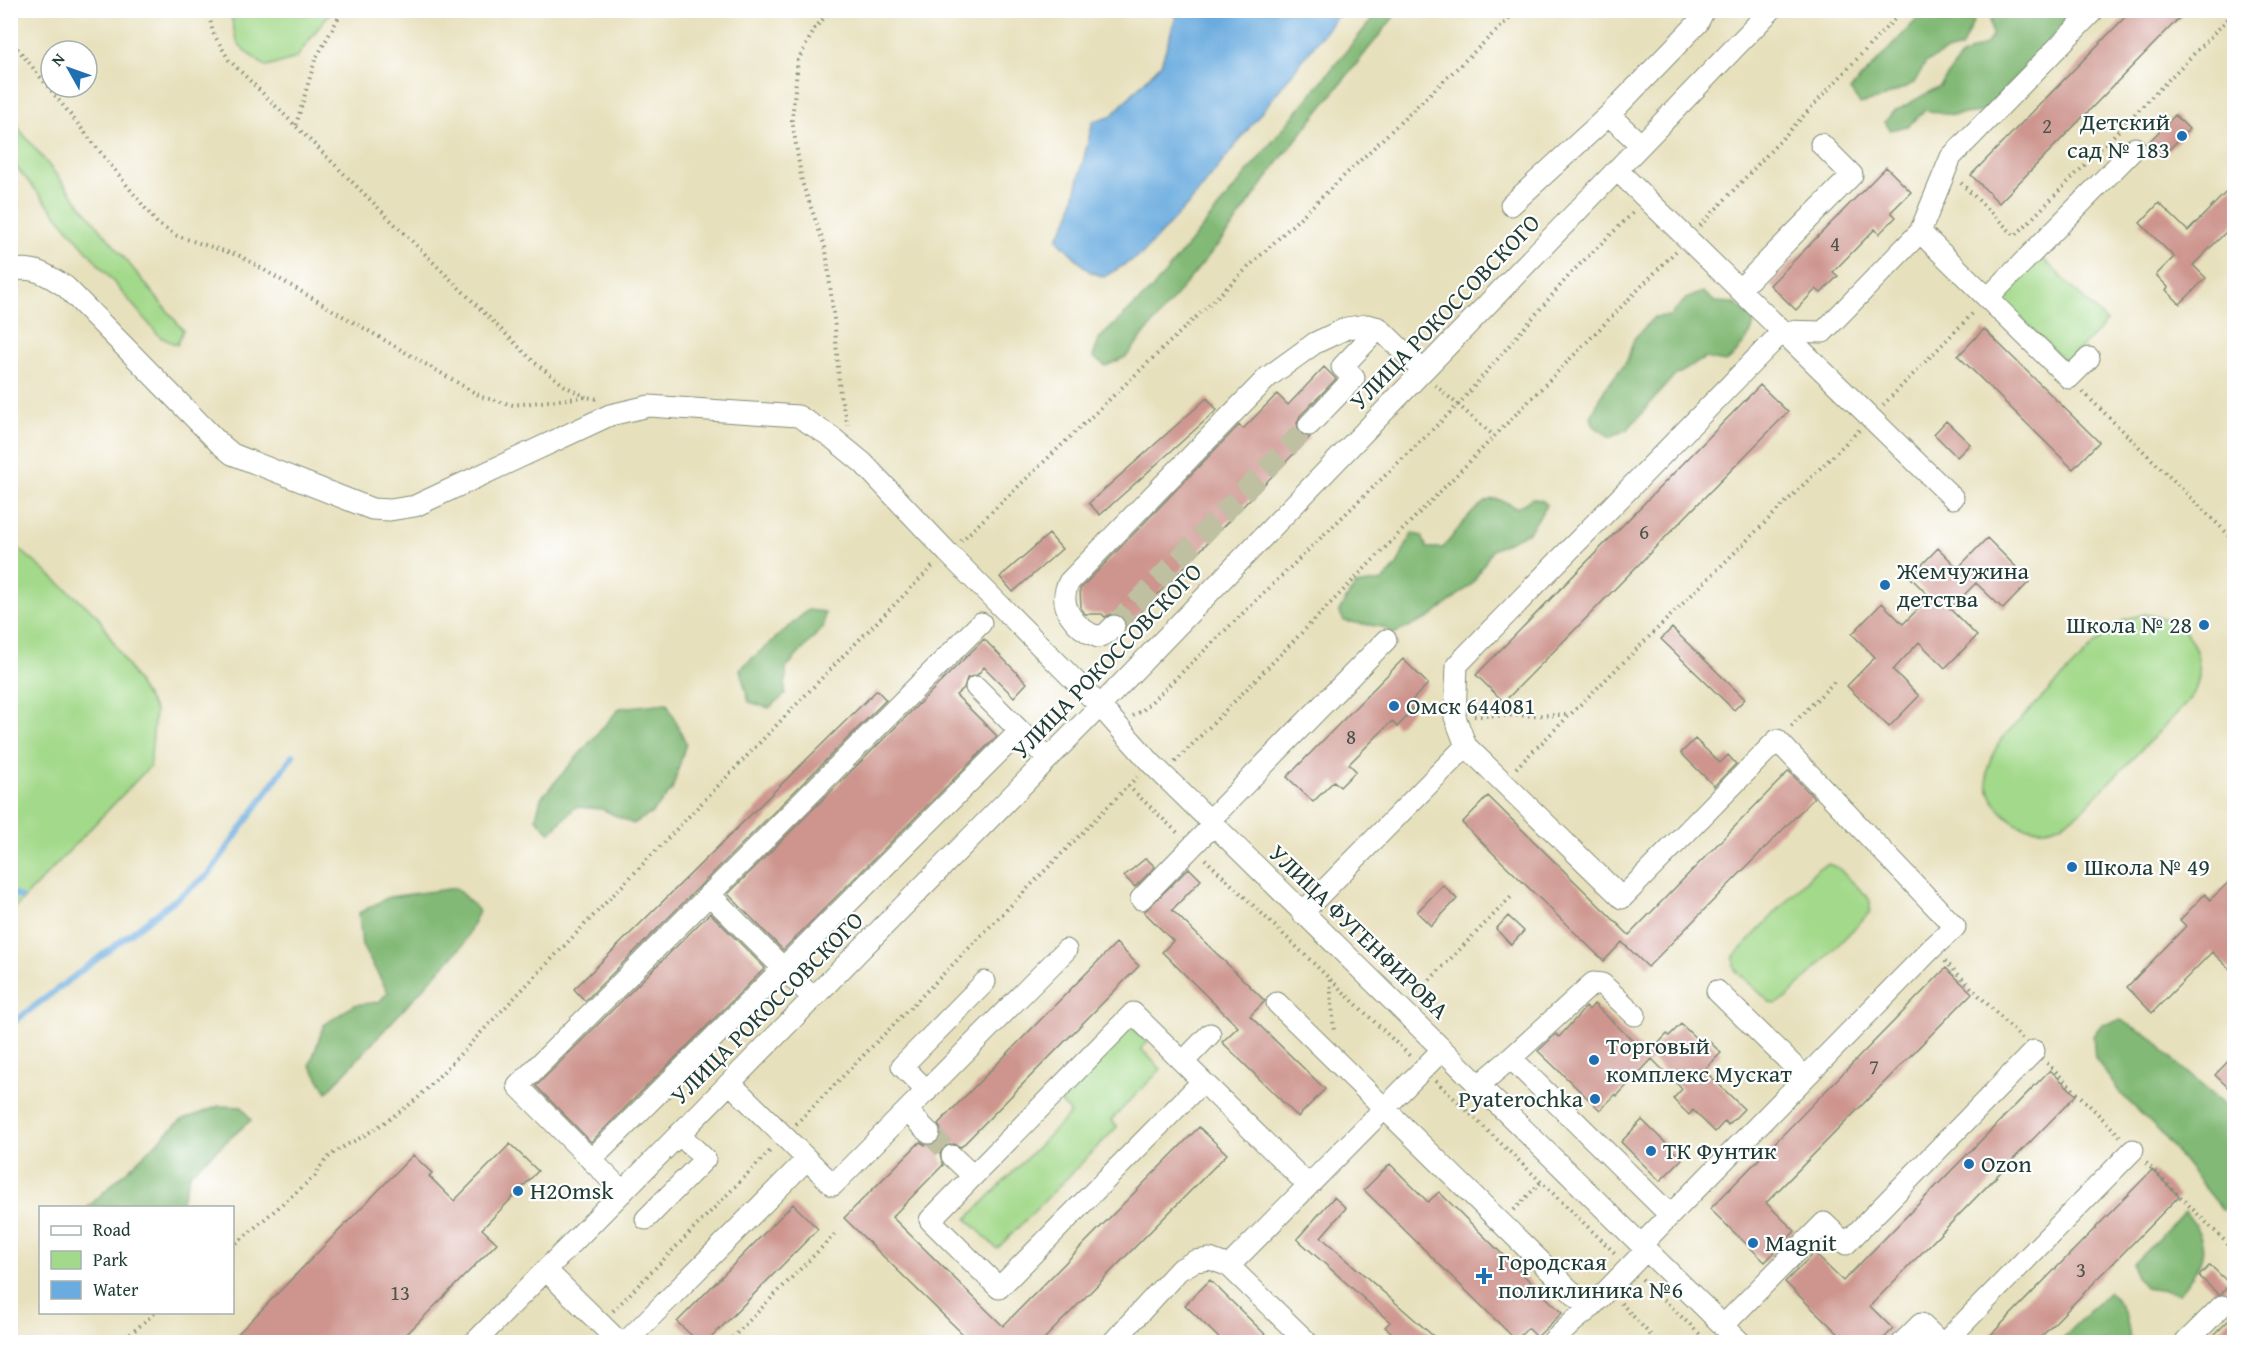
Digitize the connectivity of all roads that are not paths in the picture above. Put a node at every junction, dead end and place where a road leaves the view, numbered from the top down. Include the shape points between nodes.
1 (1704, 10) edge
2 (1771, 10) edge
3 (2094, 10) edge
4 (1609, 115) junction
5 (1821, 144) dead end
6 (1641, 145) junction
7 (2135, 148) dead end
8 (1617, 170) junction
9 (1511, 206) dead end
10 (1920, 232) junction
11 (10, 271) edge
12 (1740, 290) junction
13 (1988, 298) junction
14 (1379, 328) junction
15 (1783, 331) junction
16 (2089, 358) dead end
17 (1422, 372) junction
18 (1309, 425) tunnel mouth
19 (1953, 498) dead end
20 (981, 623) dead end
21 (1114, 626) tunnel mouth
22 (1386, 640) dead end
23 (976, 687) dead end
24 (1100, 706) junction
25 (1020, 731) junction
26 (1466, 746) junction
27 (1048, 759) junction
28 (1211, 823) junction
29 (709, 894) junction
30 (1141, 898) dead end
31 (1302, 913) junction
32 (1066, 950) dead end
33 (783, 968) junction
34 (985, 982) dead end
35 (1717, 991) dead end
36 (813, 998) junction
37 (1277, 1003) dead end
38 (1635, 1015) dead end
39 (1210, 1034) dead end
40 (1442, 1050) junction
41 (2034, 1051) road end
42 (1511, 1058) junction
43 (1182, 1062) junction
44 (1805, 1077) junction
45 (1202, 1082) junction
46 (730, 1083) junction
47 (1478, 1086) junction
48 (927, 1091) junction
49 (1384, 1108) junction
50 (907, 1111) junction
51 (929, 1133) tunnel mouth
52 (679, 1134) junction
53 (2133, 1150) road end
54 (952, 1156) tunnel mouth
55 (807, 1159) junction
56 (591, 1160) junction
57 (973, 1176) junction
58 (1308, 1185) junction
59 (623, 1192) junction
60 (1670, 1215) junction
61 (646, 1219) dead end
62 (1643, 1248) junction
63 (1229, 1266) junction
64 (546, 1270) junction
65 (2222, 1306) dead end
66 (1589, 1309) junction
67 (1723, 1326) junction
68 (475, 1342) edge
69 (619, 1342) edge
70 (626, 1342) edge
71 (1113, 1342) edge
72 (1307, 1342) edge
73 (1552, 1342) edge
74 (1740, 1342) edge
75 (1903, 1342) edge
76 (1940, 1342) edge
77 (1945, 1342) edge
78 (2186, 1342) edge

1 - 4 street via 1697,24
2 - 6 street, УЛИЦА РОКОССОВСКОГО
3 - 10 street via 1951,157
4 - 6 street
4 - 9 street
5 - 12 street via 1852,175
6 - 8 street, УЛИЦА РОКОССОВСКОГО
7 - 13 street
8 - 12 street
8 - 17 street, УЛИЦА РОКОССОВСКОГО
10 - 13 street
10 - 15 street via 1823,332
11 - 24 street, УЛИЦА ФУГЕНФИРОВА via 21,268 42,272 66,286 232,454 372,509 415,506 610,415 649,406 798,416 863,463
12 - 15 street
13 - 16 street via 2069,378
14 - 17 street
14 - 18 street via 1342,367 1354,378
14 - 21 street via 1367,324 1347,328 1315,343 1268,377 1069,582 1064,600 1073,621 1098,637
15 - 19 street
15 - 26 street via 1457,665 1455,717
17 - 24 street, УЛИЦА РОКОССОВСКОГО
20 - 29 street
22 - 28 street
23 - 25 street
24 - 27 street, УЛИЦА РОКОССОВСКОГО
24 - 28 street, УЛИЦА ФУГЕНФИРОВА
25 - 27 street
25 - 33 street
26 - 31 street
26 - 44 street via 1622,898 1777,740 1955,927
27 - 36 street, УЛИЦА РОКОССОВСКОГО
28 - 30 street
28 - 31 street, УЛИЦА ФУГЕНФИРОВА
29 - 33 street
29 - 56 street via 518,1086
31 - 40 street, УЛИЦА ФУГЕНФИРОВА
32 - 48 street
33 - 36 street
33 - 56 street
34 - 48 street via 902,1066
35 - 44 street
36 - 46 street, УЛИЦА РОКОССОВСКОГО
37 - 49 street
38 - 42 street via 1595,982
39 - 43 street
40 - 47 street, УЛИЦА ФУГЕНФИРОВА
40 - 49 street
41 - 67 street via 1846,1244 1824,1223
42 - 47 street
42 - 60 street
43 - 45 street
43 - 57 street via 1133,1013
44 - 60 street
45 - 57 street via 999,1288 930,1220
45 - 58 street
46 - 52 street, УЛИЦА РОКОССОВСКОГО
46 - 55 street
47 - 62 street, УЛИЦА ФУГЕНФИРОВА
48 - 50 street
49 - 58 street
49 - 66 street
50 - 51 street
50 - 55 street via 833,1185
52 - 59 street, УЛИЦА РОКОССОВСКОГО
52 - 61 street via 705,1159
53 - 77 street
54 - 57 street
55 - 70 street
56 - 59 street
58 - 63 street
59 - 64 street, УЛИЦА РОКОССОВСКОГО
60 - 62 street
62 - 66 street
62 - 67 street, УЛИЦА ФУГЕНФИРОВА
63 - 71 street via 1210,1259 1195,1261 1179,1270
63 - 72 street
64 - 68 street, УЛИЦА РОКОССОВСКОГО
64 - 69 street
65 - 78 street
66 - 73 street
67 - 74 street, УЛИЦА ФУГЕНФИРОВА
75 - 76 street via 1921,1324

